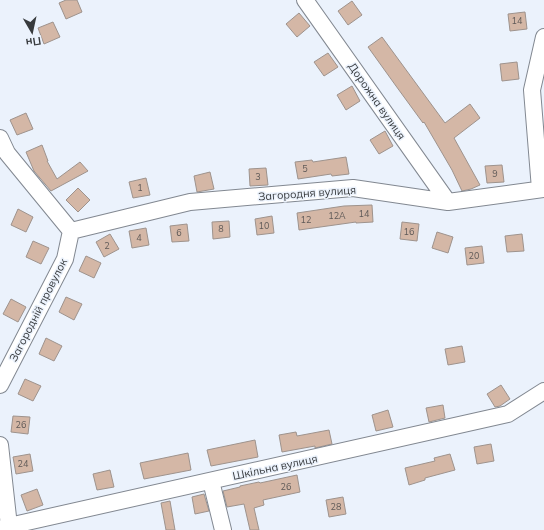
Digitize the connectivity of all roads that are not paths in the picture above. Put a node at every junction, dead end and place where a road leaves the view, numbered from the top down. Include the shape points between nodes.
1 (305, 0) edge
2 (544, 37) edge
3 (0, 138) edge
4 (542, 189) edge
5 (448, 202) junction
6 (71, 231) junction
7 (0, 385) edge
8 (544, 390) edge
9 (0, 445) edge
10 (211, 481) junction
11 (6, 528) edge
12 (223, 530) edge

1 - 5 street, Дорожна вулиця
2 - 4 street via 532,90
3 - 6 street via 7,153
4 - 5 street, Загородня вулиця
5 - 6 street, Загородня вулиця via 353,188 190,202
6 - 7 street, Загородній провулок via 65,258
8 - 10 street, Шкільна вулиця via 508,414
9 - 11 street
10 - 11 street, Шкільна вулиця
10 - 12 street

